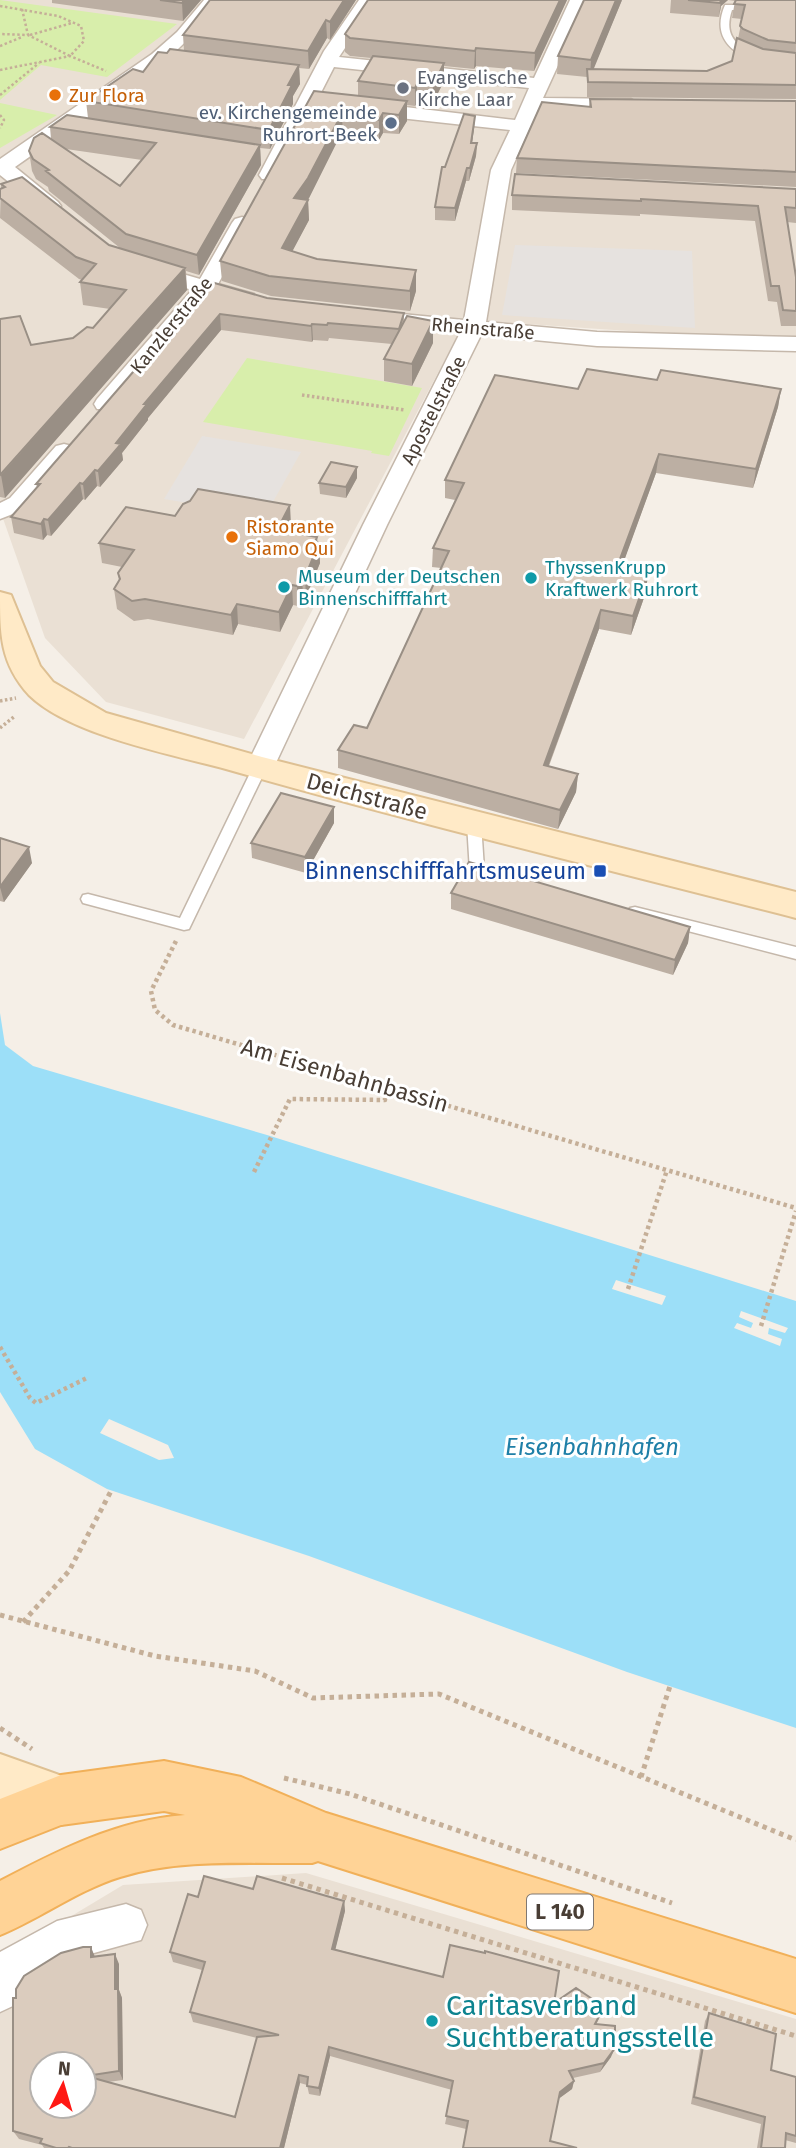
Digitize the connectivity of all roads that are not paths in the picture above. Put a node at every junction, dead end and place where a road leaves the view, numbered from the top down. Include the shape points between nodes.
1 (213, 0) edge
2 (369, 0) edge
3 (579, 0) edge
4 (796, 8) edge
5 (158, 58) junction
6 (765, 60) edge
7 (328, 61) junction
8 (185, 62) edge
9 (540, 84) junction
10 (306, 102) junction
11 (531, 104) junction
12 (648, 106) edge
13 (65, 125) junction
14 (521, 126) junction
15 (92, 130) edge
16 (251, 155) edge
17 (277, 159) junction
18 (2, 166) edge
19 (498, 180) junction
20 (525, 181) edge
21 (67, 218) edge
22 (120, 261) edge
23 (205, 288) junction
24 (268, 305) edge
25 (375, 318) edge
26 (474, 327) junction
27 (796, 344) edge
28 (0, 512) edge
29 (0, 602) edge
30 (260, 767) junction
31 (474, 823) junction
32 (503, 879) edge
33 (88, 899) dead end
34 (796, 905) edge
35 (623, 909) edge
36 (796, 953) edge
37 (0, 1779) edge
38 (61, 1800) junction
39 (0, 1824) edge
40 (324, 1838) junction
41 (0, 1909) edge
42 (126, 1926) dead end
43 (796, 1986) edge
44 (0, 1990) edge

1 - 5 street
2 - 7 street, Kanzlerstraße
3 - 9 street, Apostelstraße
4 - 6 lane via 728,7 722,24 724,36 743,52
5 - 8 street
5 - 13 street
7 - 9 street
7 - 10 street, Kanzlerstraße via 312,78
9 - 11 street, Apostelstraße
10 - 14 street
10 - 17 street, Kanzlerstraße
11 - 12 street
11 - 14 street, Apostelstraße
13 - 15 street
13 - 18 street
14 - 19 street, Apostelstraße
16 - 17 street
17 - 23 street, Kanzlerstraße
18 - 21 street
19 - 20 street
19 - 26 street, Apostelstraße
22 - 23 street
23 - 24 street
23 - 28 street, Kanzlerstraße via 19,503
25 - 26 street, Rheinstraße
26 - 27 street, Rheinstraße via 597,339
26 - 30 street, Apostelstraße
29 - 30 street, Deichstraße via 26,670 63,704 124,731
30 - 31 street, Deichstraße
30 - 33 lane via 184,925
31 - 32 lane via 477,872
31 - 34 street, Deichstraße
35 - 36 lane
37 - 38 street
38 - 39 main road, L 140
38 - 40 main road, L 140 via 164,1786 241,1802
40 - 41 main road, L 140 via 134,1847
40 - 43 main road, L 140
42 - 44 street via 57,1942 12,1969

